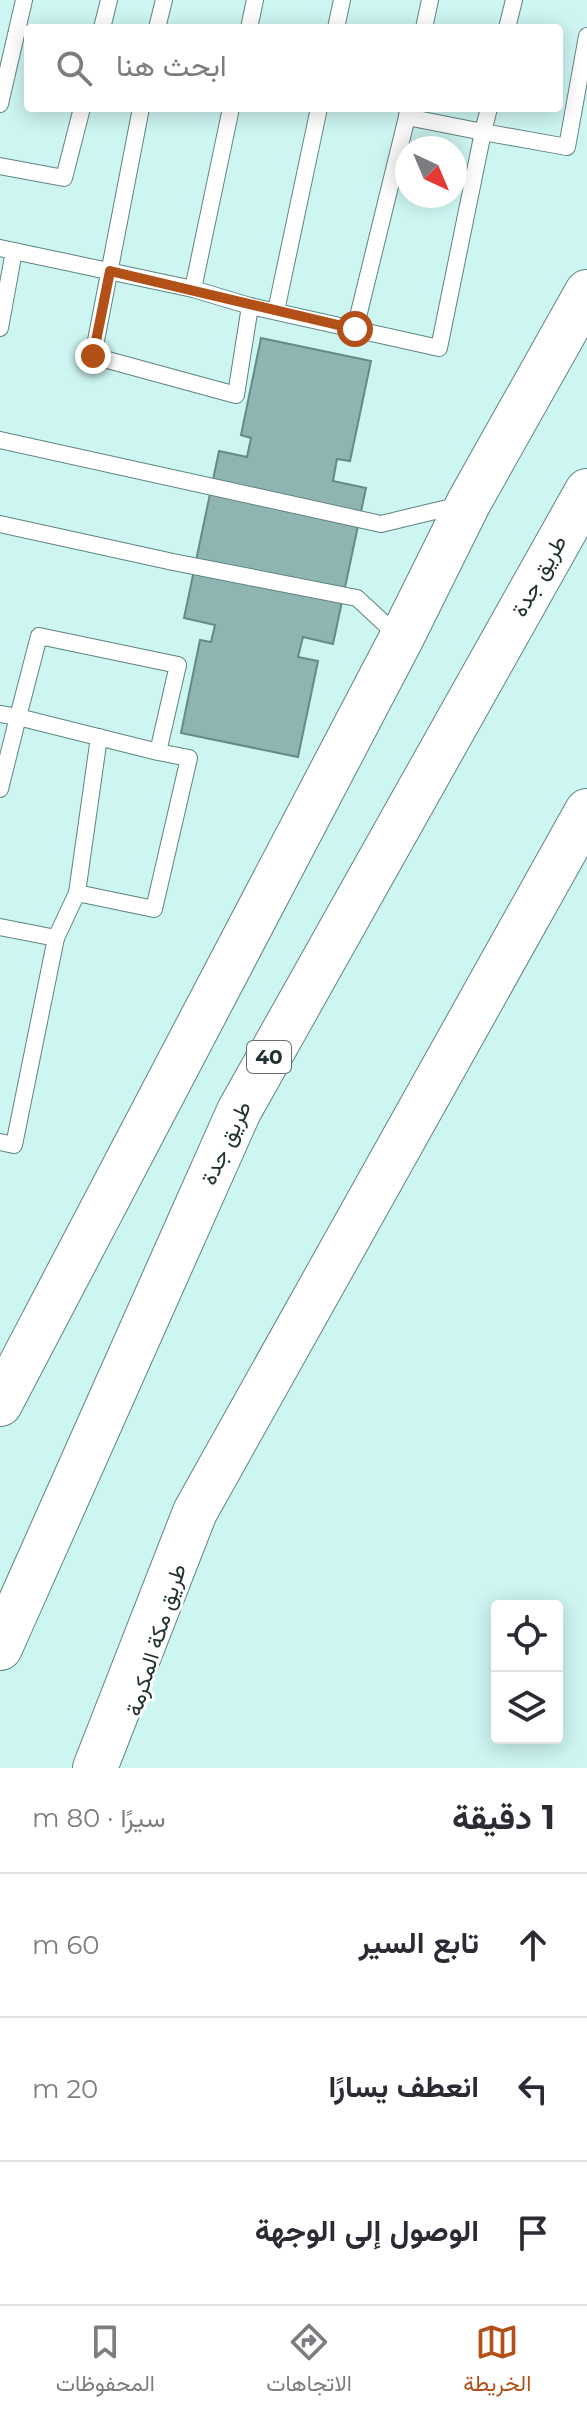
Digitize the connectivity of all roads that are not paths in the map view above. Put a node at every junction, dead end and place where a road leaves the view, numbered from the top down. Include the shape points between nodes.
1 (24, 0) edge
2 (109, 0) edge
3 (164, 0) edge
4 (255, 0) edge
5 (342, 0) edge
6 (430, 0) edge
7 (514, 0) edge
8 (103, 24) edge
9 (158, 24) edge
10 (250, 24) edge
11 (337, 24) edge
12 (425, 24) edge
13 (508, 24) edge
14 (587, 36) edge
15 (22, 38) edge
16 (0, 104) edge
17 (81, 112) edge
18 (140, 112) edge
19 (230, 112) edge
20 (318, 112) edge
21 (407, 112) edge
22 (488, 112) edge
23 (483, 132) junction
24 (0, 166) edge
25 (7, 249) edge
26 (110, 271) junction
27 (193, 289) junction
28 (587, 292) edge
29 (250, 306) junction
30 (276, 311) junction
31 (0, 328) edge
32 (355, 329) junction
33 (0, 440) edge
34 (587, 491) edge
35 (469, 502) junction
36 (0, 524) edge
37 (401, 639) junction
38 (0, 714) edge
39 (18, 717) junction
40 (99, 737) junction
41 (158, 752) junction
42 (0, 789) edge
43 (587, 811) edge
44 (77, 893) junction
45 (0, 927) edge
46 (56, 938) junction
47 (0, 1142) edge
48 (0, 1404) edge
49 (195, 1512) junction
50 (0, 1648) edge
51 (95, 1768) edge
52 (116, 1768) edge

1 - 15 lane
2 - 8 lane
3 - 9 lane
4 - 10 lane
5 - 11 lane
6 - 12 lane
7 - 13 lane
14 - 23 lane via 567,147
15 - 16 lane
17 - 24 lane via 64,178
18 - 26 lane
19 - 27 lane
20 - 30 lane
21 - 23 lane
21 - 32 lane
22 - 23 lane
23 - 32 lane via 439,348
25 - 26 lane
25 - 31 lane
26 - 27 lane
26 - 29 lane via 93,356 236,395
27 - 29 lane
28 - 35 main road
29 - 30 lane
30 - 32 lane
33 - 35 lane via 381,524
34 - 50 main road, طريق جدة / 40 via 239,1111
35 - 37 main road
36 - 37 lane via 357,598
37 - 48 main road
38 - 39 lane
39 - 40 lane
39 - 41 lane via 39,636 178,665
39 - 42 lane
40 - 41 lane
40 - 44 lane
41 - 44 lane via 189,758 154,909
43 - 49 main road
44 - 46 lane
45 - 46 lane
46 - 47 lane via 14,1145
49 - 51 main road
49 - 52 main road, طريق مكة المكرمة

